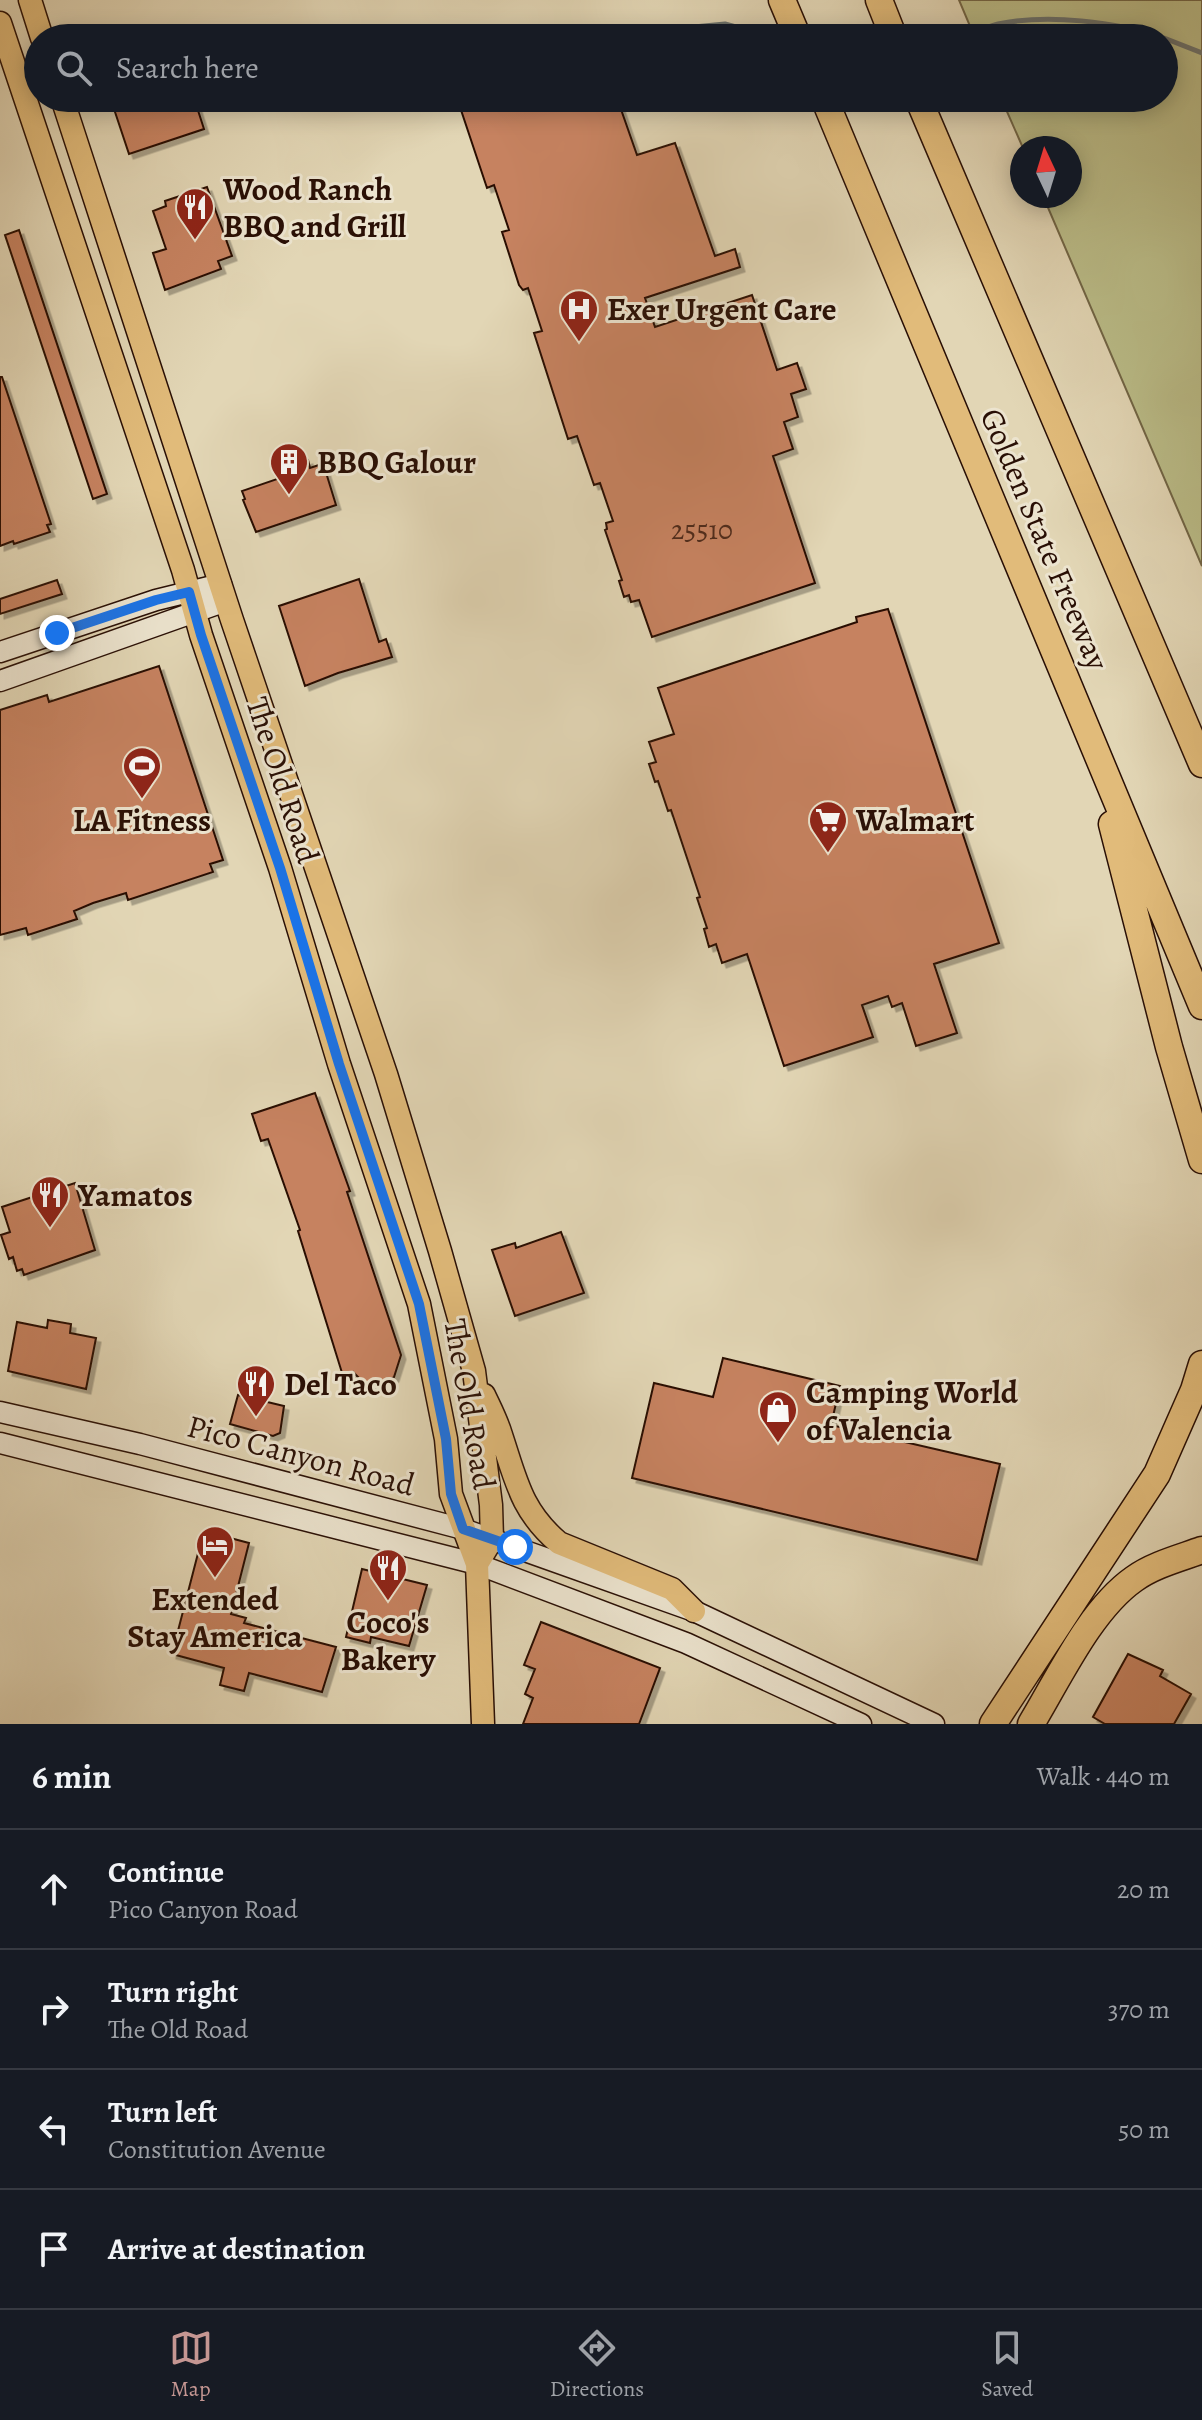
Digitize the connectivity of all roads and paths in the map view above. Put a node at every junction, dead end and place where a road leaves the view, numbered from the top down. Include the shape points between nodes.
1 (30, 0) edge
2 (782, 0) edge
3 (879, 0) edge
4 (0, 23) edge
5 (38, 24) edge
6 (792, 24) edge
7 (888, 24) edge
8 (24, 95) edge
9 (30, 112) edge
10 (67, 112) edge
11 (830, 112) edge
12 (923, 112) edge
13 (224, 593) junction
14 (192, 602) junction
15 (0, 652) edge
16 (0, 681) edge
17 (1088, 731) junction
18 (1202, 764) edge
19 (1202, 1006) edge
20 (1202, 1160) edge
21 (1202, 1364) edge
22 (474, 1371) junction
23 (0, 1412) edge
24 (0, 1443) edge
25 (463, 1529) junction
26 (492, 1539) junction
27 (1202, 1550) edge
28 (477, 1564) junction
29 (694, 1611) junction
30 (483, 1724) edge
31 (861, 1724) edge
32 (934, 1724) edge
33 (993, 1724) edge
34 (1031, 1724) edge

1 - 5 main road
2 - 6 highway
3 - 7 highway
4 - 8 main road, The Old Road
9 - 14 main road, The Old Road
10 - 13 main road, The Old Road
11 - 17 highway, Golden State Freeway
12 - 18 highway, Golden State Freeway
13 - 14 main road
13 - 22 main road, The Old Road via 386,1074
14 - 15 main road via 156,600
14 - 16 main road
14 - 25 main road, The Old Road via 419,1304 446,1439 451,1494
17 - 19 highway, Golden State Freeway
17 - 20 highway
21 - 33 highway via 1157,1474
22 - 26 main road, The Old Road
22 - 29 main road via 522,1500 545,1531 559,1543 672,1589
23 - 25 main road, Pico Canyon Road
24 - 28 main road, Pico Canyon Road
25 - 26 main road, Pico Canyon Road
25 - 28 main road, The Old Road
26 - 28 main road
26 - 29 main road, Pico Canyon Road
27 - 34 highway via 1135,1578 1103,1605
28 - 30 main road, The Old Road
28 - 31 main road, Pico Canyon Road via 686,1643
29 - 32 main road, Pico Canyon Road

